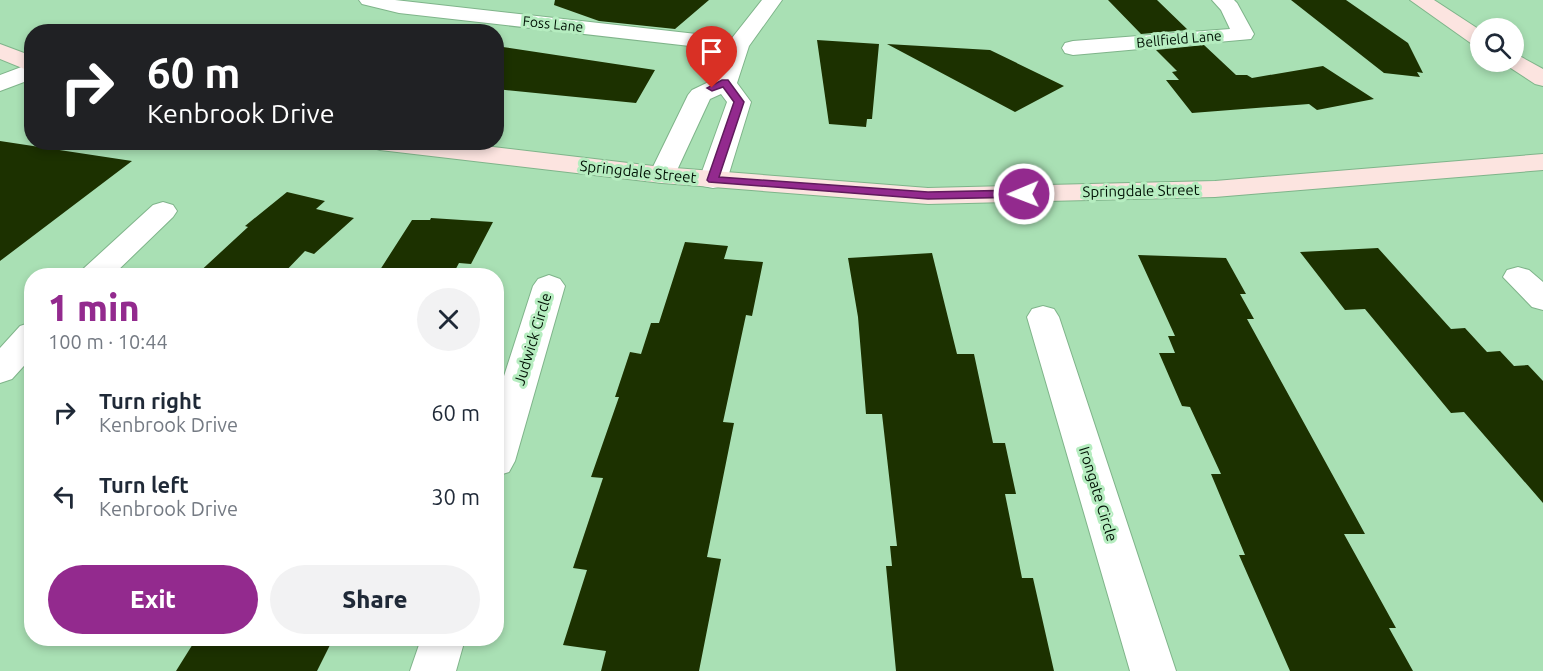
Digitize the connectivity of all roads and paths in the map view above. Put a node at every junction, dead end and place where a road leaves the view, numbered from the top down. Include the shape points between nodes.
1 (369, 0) edge
2 (772, 0) edge
3 (1222, 0) edge
4 (1420, 0) edge
5 (407, 4) edge
6 (1470, 32) edge
7 (738, 45) junction
8 (1073, 48) dead end
9 (3, 55) edge
10 (24, 62) edge
11 (1524, 67) edge
12 (24, 74) edge
13 (1543, 79) edge
14 (725, 82) junction
15 (0, 84) edge
16 (448, 150) edge
17 (1543, 162) edge
18 (662, 175) junction
19 (713, 180) junction
20 (163, 211) dead end
21 (102, 268) edge
22 (1518, 277) dead end
23 (549, 286) dead end
24 (1543, 299) edge
25 (1043, 317) dead end
26 (24, 343) edge
27 (0, 370) edge
28 (504, 435) edge
29 (441, 646) edge
30 (433, 671) edge
31 (1153, 671) edge

1 - 5 street, Foss Lane
2 - 7 street
3 - 8 street, Bellfield Lane via 1230,7 1243,34
4 - 6 street
5 - 7 street, Foss Lane
7 - 14 street
9 - 10 street
11 - 13 street
12 - 15 street
14 - 18 street via 700,95
14 - 19 street via 739,102
16 - 18 street, Springdale Street
17 - 19 street, Springdale Street via 1215,189 940,196
18 - 19 street, Springdale Street
20 - 21 street
22 - 24 street
23 - 28 street, Judwick Circle
25 - 31 street, Irongate Circle
26 - 27 street
29 - 30 street

